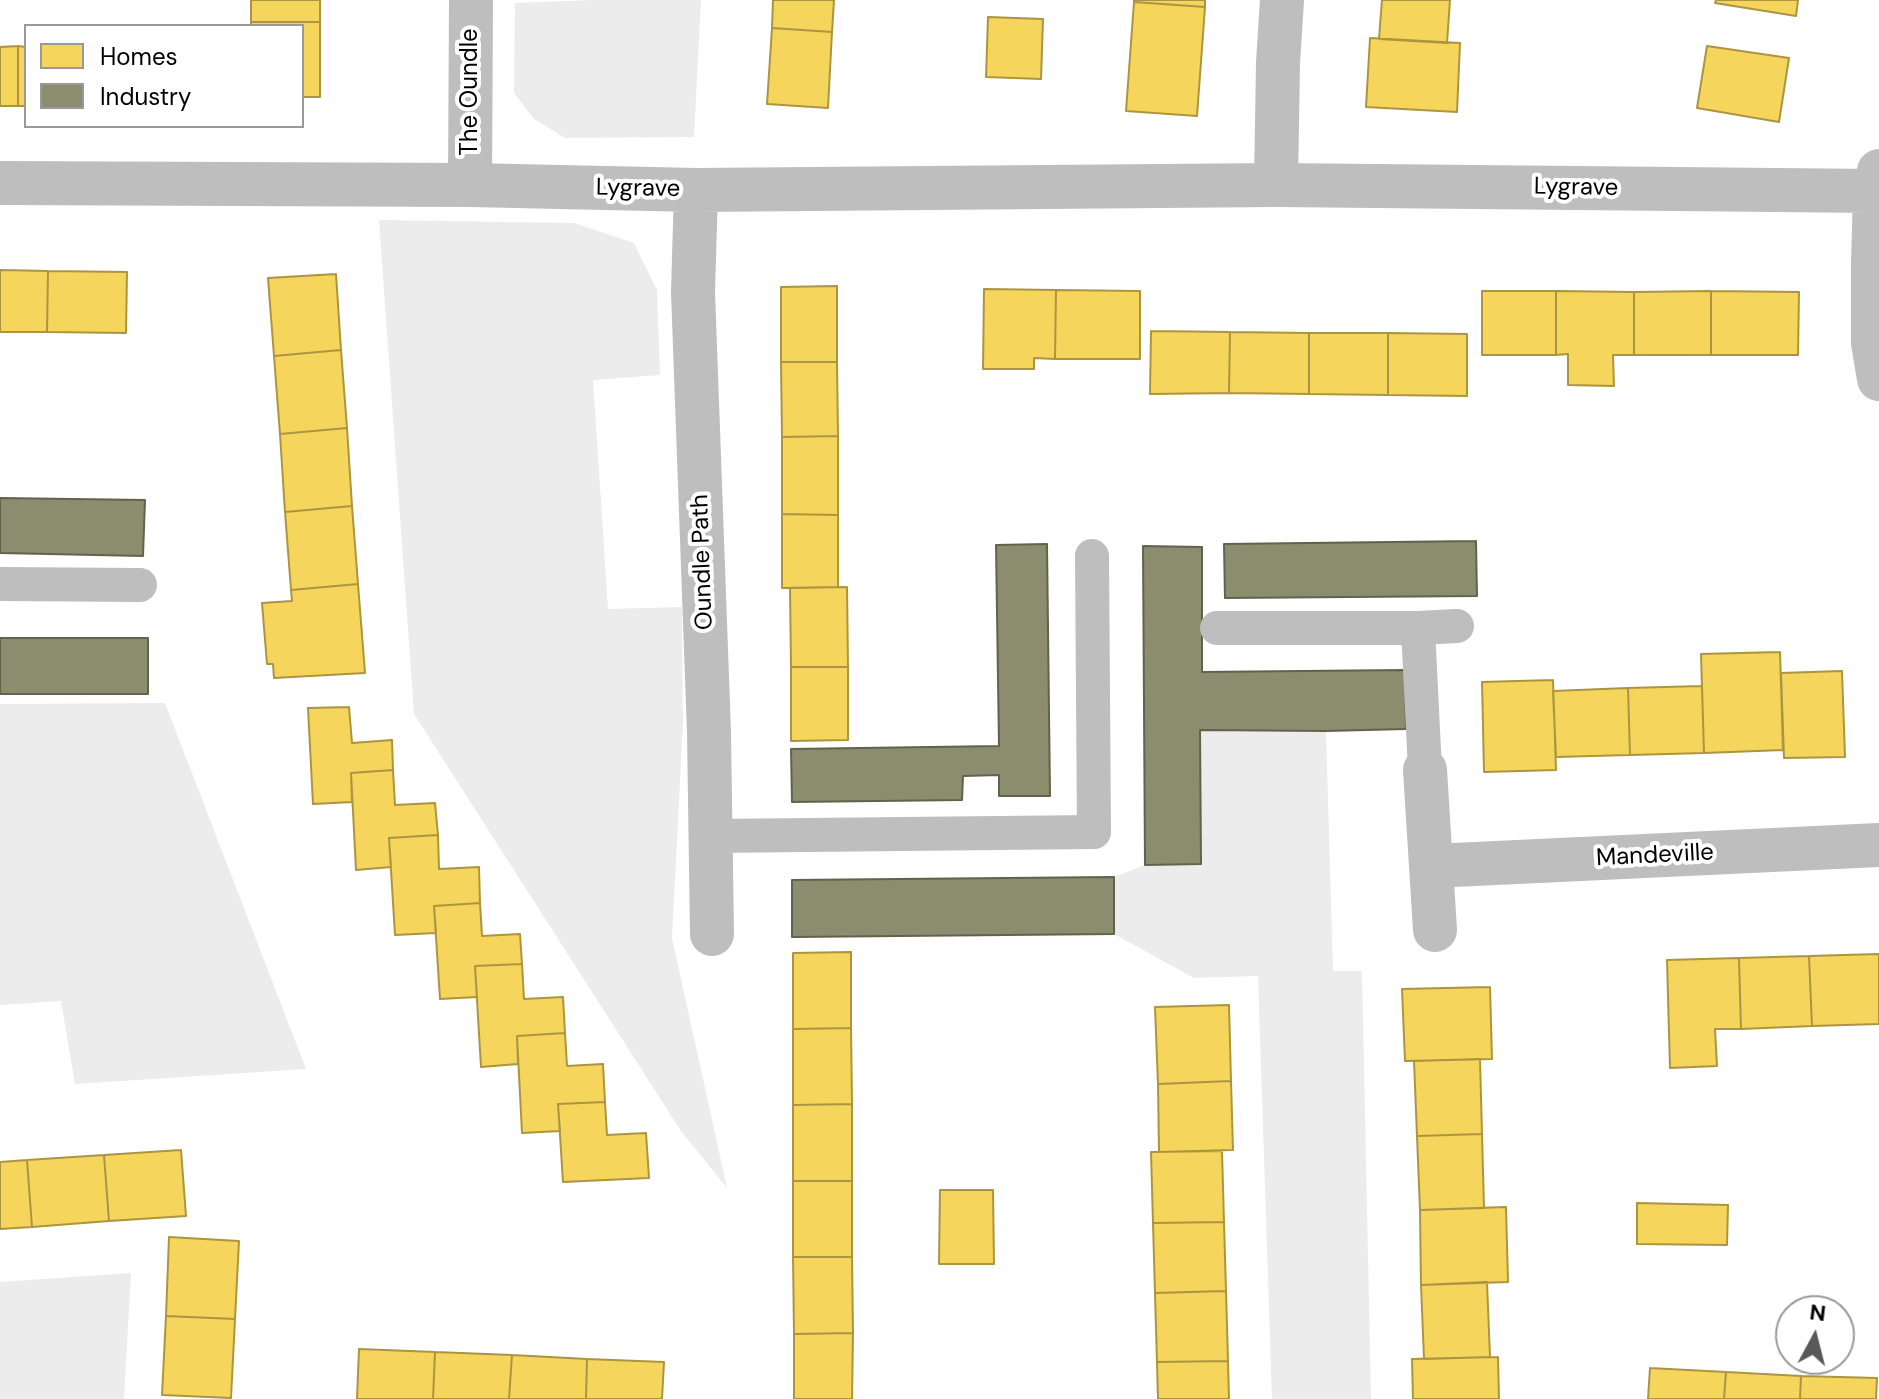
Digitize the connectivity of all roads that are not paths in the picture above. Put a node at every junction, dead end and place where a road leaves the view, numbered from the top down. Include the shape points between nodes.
1 (471, 0) edge
2 (1282, 0) edge
3 (1877, 181) edge
4 (0, 183) edge
5 (470, 185) junction
6 (1276, 185) junction
7 (696, 190) junction
8 (1879, 379) edge
9 (1092, 556) dead end
10 (0, 584) edge
11 (140, 585) dead end
12 (1457, 626) dead end
13 (1217, 628) dead end
14 (1418, 628) junction
15 (1425, 770) joint
16 (711, 836) junction
17 (1879, 845) edge
18 (1432, 866) junction
19 (1435, 930) dead end
20 (712, 934) dead end

1 - 5 street, The Oundle
2 - 6 street
3 - 6 street, Lygrave
3 - 8 street via 1873,343
4 - 5 street, Lygrave
5 - 7 street, Lygrave
6 - 7 street, Lygrave
7 - 16 street, Oundle Path via 693,292
9 - 16 lane via 1094,832
10 - 11 lane
12 - 14 lane
13 - 14 lane
14 - 15 lane
15 - 18 street
16 - 20 street, Oundle Path
17 - 18 street, Mandeville
18 - 19 street

